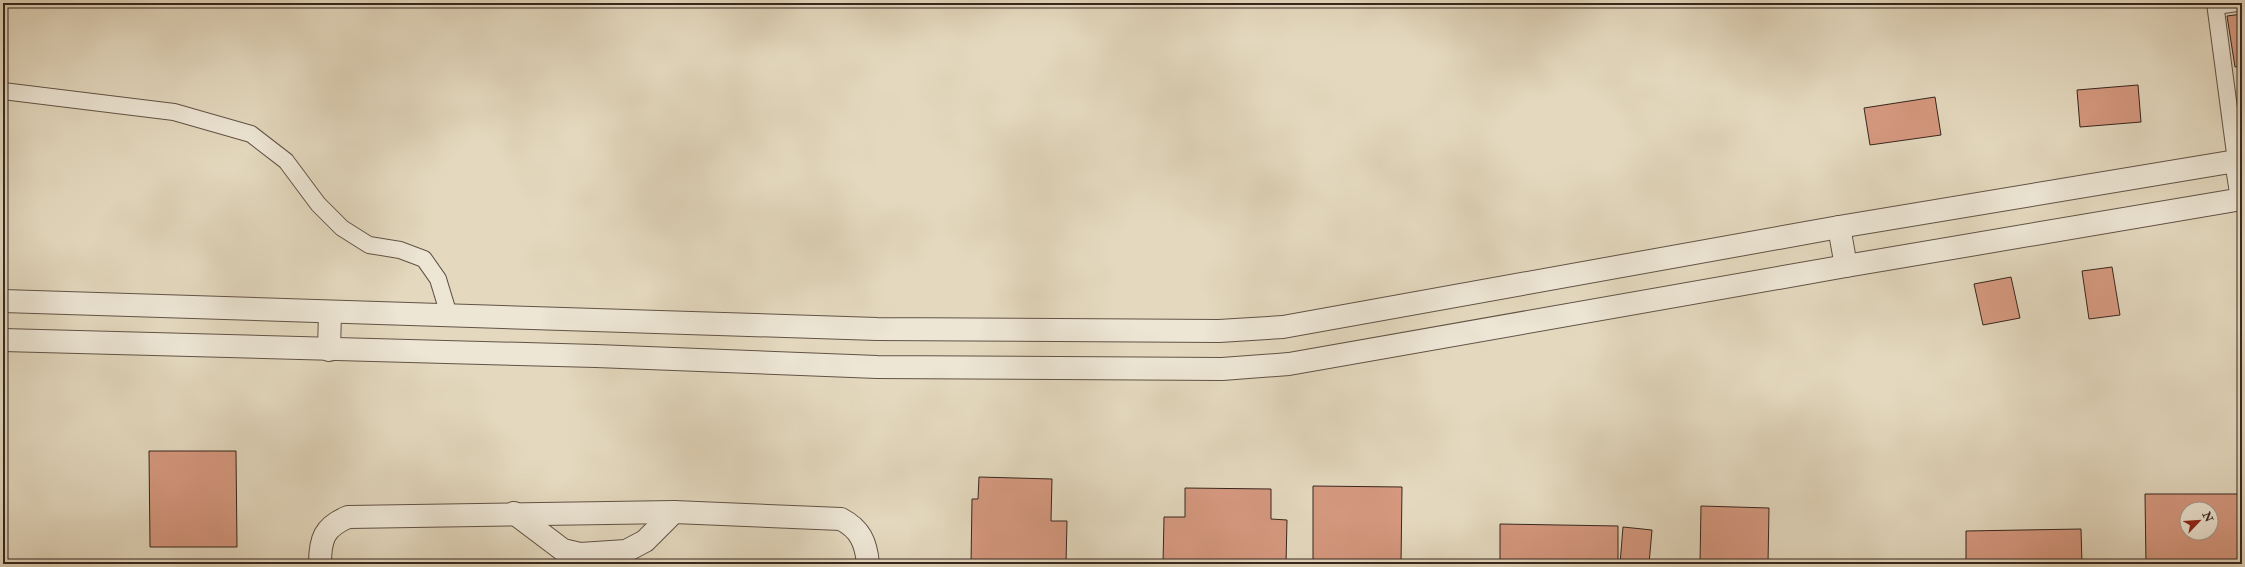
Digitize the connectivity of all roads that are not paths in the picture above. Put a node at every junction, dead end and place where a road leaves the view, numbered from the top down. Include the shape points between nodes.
1 (2237, 3) edge
2 (2215, 5) edge
3 (3, 91) edge
4 (2239, 161) edge
5 (2242, 200) edge
6 (1839, 227) junction
7 (1846, 266) junction
8 (3, 301) edge
9 (330, 312) junction
10 (449, 315) junction
11 (3, 340) edge
12 (329, 350) junction
13 (674, 512) junction
14 (514, 513) junction
15 (320, 564) edge
16 (868, 564) edge

1 - 2 lane
2 - 4 lane
3 - 10 lane via 174,112 251,134 286,161 318,204 342,228 369,245 400,250 424,259 438,278
4 - 5 street
4 - 6 street
5 - 7 street
6 - 7 street
6 - 10 street via 1283,327 1219,331 877,329
7 - 12 street via 1289,364 1222,369 878,368 596,356
8 - 9 street
9 - 10 street
9 - 12 street
11 - 12 street
13 - 14 street
13 - 14 street via 645,541 626,552 580,554 563,550
13 - 16 street via 841,518 855,526 862,537
14 - 15 street via 348,517 335,522 327,531 320,545

